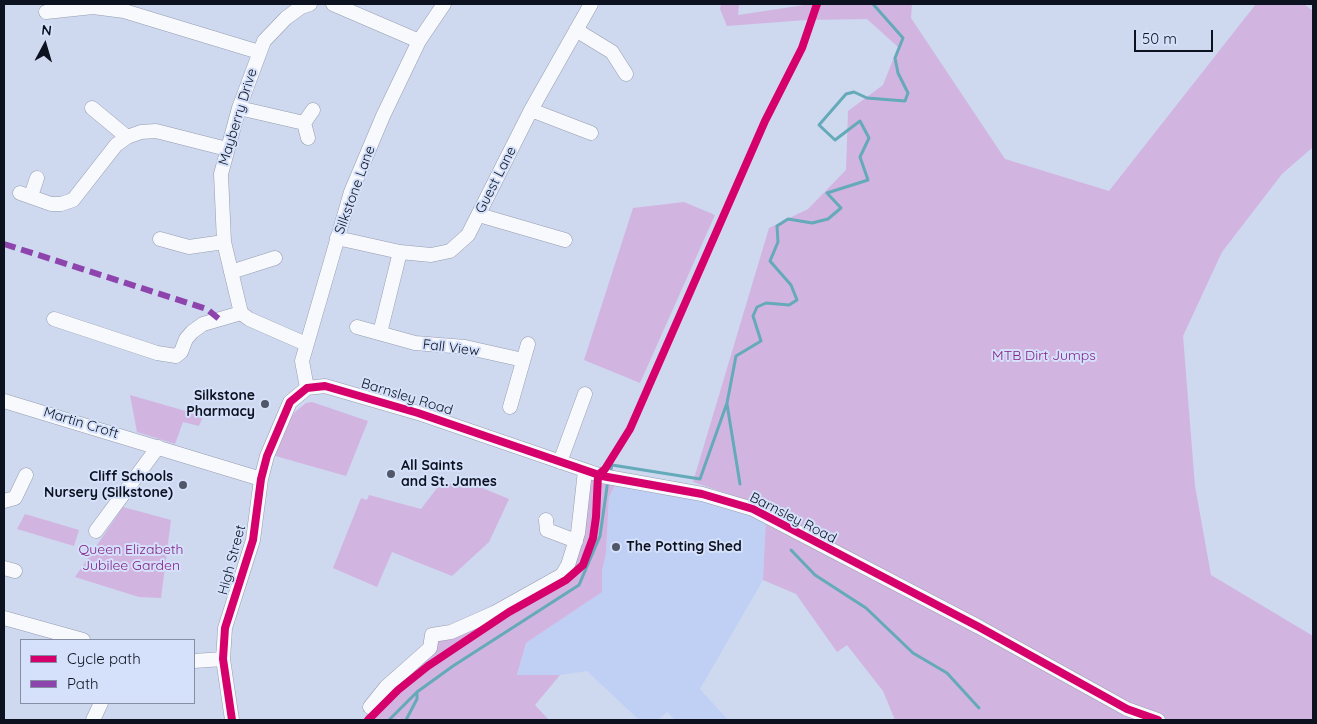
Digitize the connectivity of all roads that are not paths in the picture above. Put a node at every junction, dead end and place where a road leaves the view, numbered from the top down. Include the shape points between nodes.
1 (333, 4) edge
2 (444, 4) edge
3 (591, 4) edge
4 (93, 5) edge
5 (303, 5) edge
6 (46, 12) dead end
7 (576, 30) junction
8 (420, 41) junction
9 (258, 52) junction
10 (624, 64) dead end
11 (92, 108) dead end
12 (239, 108) junction
13 (313, 110) dead end
14 (531, 110) junction
15 (304, 123) junction
16 (585, 127) dead end
17 (127, 137) junction
18 (308, 138) dead end
19 (227, 149) junction
20 (37, 178) dead end
21 (479, 215) junction
22 (557, 233) dead end
23 (170, 237) dead end
24 (337, 238) junction
25 (224, 242) junction
26 (400, 252) junction
27 (275, 258) dead end
28 (231, 272) junction
29 (241, 312) junction
30 (54, 319) dead end
31 (357, 327) dead end
32 (380, 333) junction
33 (306, 344) junction
34 (528, 344) dead end
35 (523, 360) junction
36 (307, 388) junction
37 (585, 394) dead end
38 (4, 401) edge
39 (510, 407) dead end
40 (158, 447) junction
41 (560, 462) junction
42 (585, 471) junction
43 (26, 475) dead end
44 (260, 479) junction
45 (4, 501) edge
46 (546, 530) dead end
47 (96, 531) dead end
48 (576, 541) junction
49 (4, 618) edge
50 (79, 639) edge
51 (222, 659) junction
52 (195, 661) edge
53 (101, 704) edge
54 (370, 708) dead end
55 (1127, 709) junction
56 (93, 720) edge
57 (232, 720) edge
58 (1136, 720) edge
59 (1158, 720) edge

1 - 8 street
2 - 8 street, Silkstone Lane
3 - 7 street, Guest Lane
4 - 6 street
4 - 9 street via 124,11
5 - 9 street, Mayberry Drive via 272,32
7 - 10 street via 612,52
7 - 14 street, Guest Lane
8 - 24 street, Silkstone Lane via 351,192
9 - 12 street, Mayberry Drive
11 - 17 street
12 - 15 street
12 - 19 street, Mayberry Drive
13 - 15 street
14 - 16 street
14 - 21 street, Guest Lane
15 - 18 street
17 - 19 street via 156,131
17 - 20 street via 116,145 73,200 51,204 25,195
19 - 25 street, Mayberry Drive via 220,174
21 - 22 street
21 - 26 street, Guest Lane via 468,235 450,251 431,255
23 - 25 street via 197,247
24 - 26 street, Guest Lane
24 - 33 street, Silkstone Lane
25 - 28 street, Mayberry Drive
26 - 32 street
27 - 28 street
28 - 29 street, Mayberry Drive
29 - 30 street via 202,324 186,339 181,352 169,357
29 - 33 street via 249,319
31 - 32 street, Fall View
32 - 35 street, Fall View via 415,343 465,347
33 - 36 street, Silkstone Lane via 302,361
34 - 35 street
35 - 39 street
36 - 41 street, Barnsley Road via 325,386 418,413
36 - 44 street, High Street via 290,402
37 - 41 street
38 - 40 street, Martin Croft
40 - 44 street, Martin Croft
40 - 47 street via 100,516
41 - 42 street, Barnsley Road
42 - 48 street
42 - 55 street, Barnsley Road via 702,494 753,509 979,627
43 - 45 street via 14,498
44 - 51 street, High Street via 253,540 225,628
46 - 48 street
48 - 54 street via 562,575 494,613 451,632 428,631 430,648 386,687
49 - 50 street
51 - 52 street
51 - 57 street, High Street
53 - 56 street
55 - 58 street, Barnsley Road
55 - 59 street, Barnsley Road

